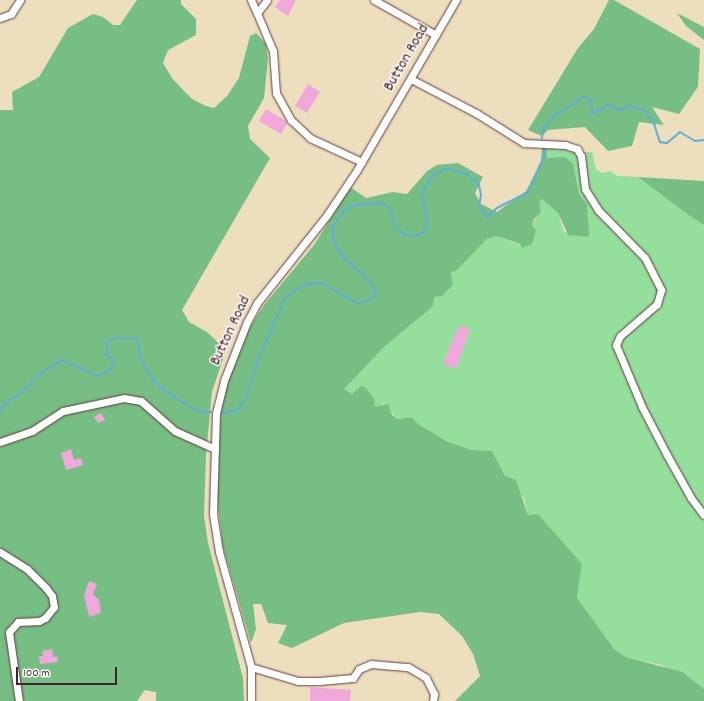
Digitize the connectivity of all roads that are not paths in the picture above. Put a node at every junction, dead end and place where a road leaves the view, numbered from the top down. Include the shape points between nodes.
1 (20, 0) edge
2 (251, 0) edge
3 (267, 0) edge
4 (374, 0) edge
5 (456, 0) edge
6 (257, 13) junction
7 (0, 18) edge
8 (436, 35) junction
9 (411, 79) junction
10 (362, 162) junction
11 (0, 442) edge
12 (215, 449) junction
13 (704, 515) edge
14 (0, 552) edge
15 (250, 667) junction
16 (19, 701) edge
17 (251, 701) edge
18 (433, 701) edge

1 - 7 street via 11,14
2 - 6 street
3 - 6 street
4 - 8 street
5 - 8 street, Button Road
6 - 10 street via 273,51 276,93 291,120 310,138
8 - 9 street, Button Road
9 - 10 street, Button Road
9 - 13 street via 476,113 524,143 565,145 577,149 581,156 585,189 598,210 645,258 661,290 657,304 620,336 616,345 664,448 691,498
10 - 12 street, Button Road via 327,215 265,292 247,322 225,378 218,406
11 - 12 street via 32,431 63,411 124,398 141,401 175,431
12 - 15 street, Button Road via 213,513 219,552
14 - 16 street via 27,569 46,588 52,596 54,606 45,618 39,621 18,622 9,632
15 - 17 street, Button Road
15 - 18 street via 298,681 353,678 359,669 371,664 408,667 426,678 434,694

